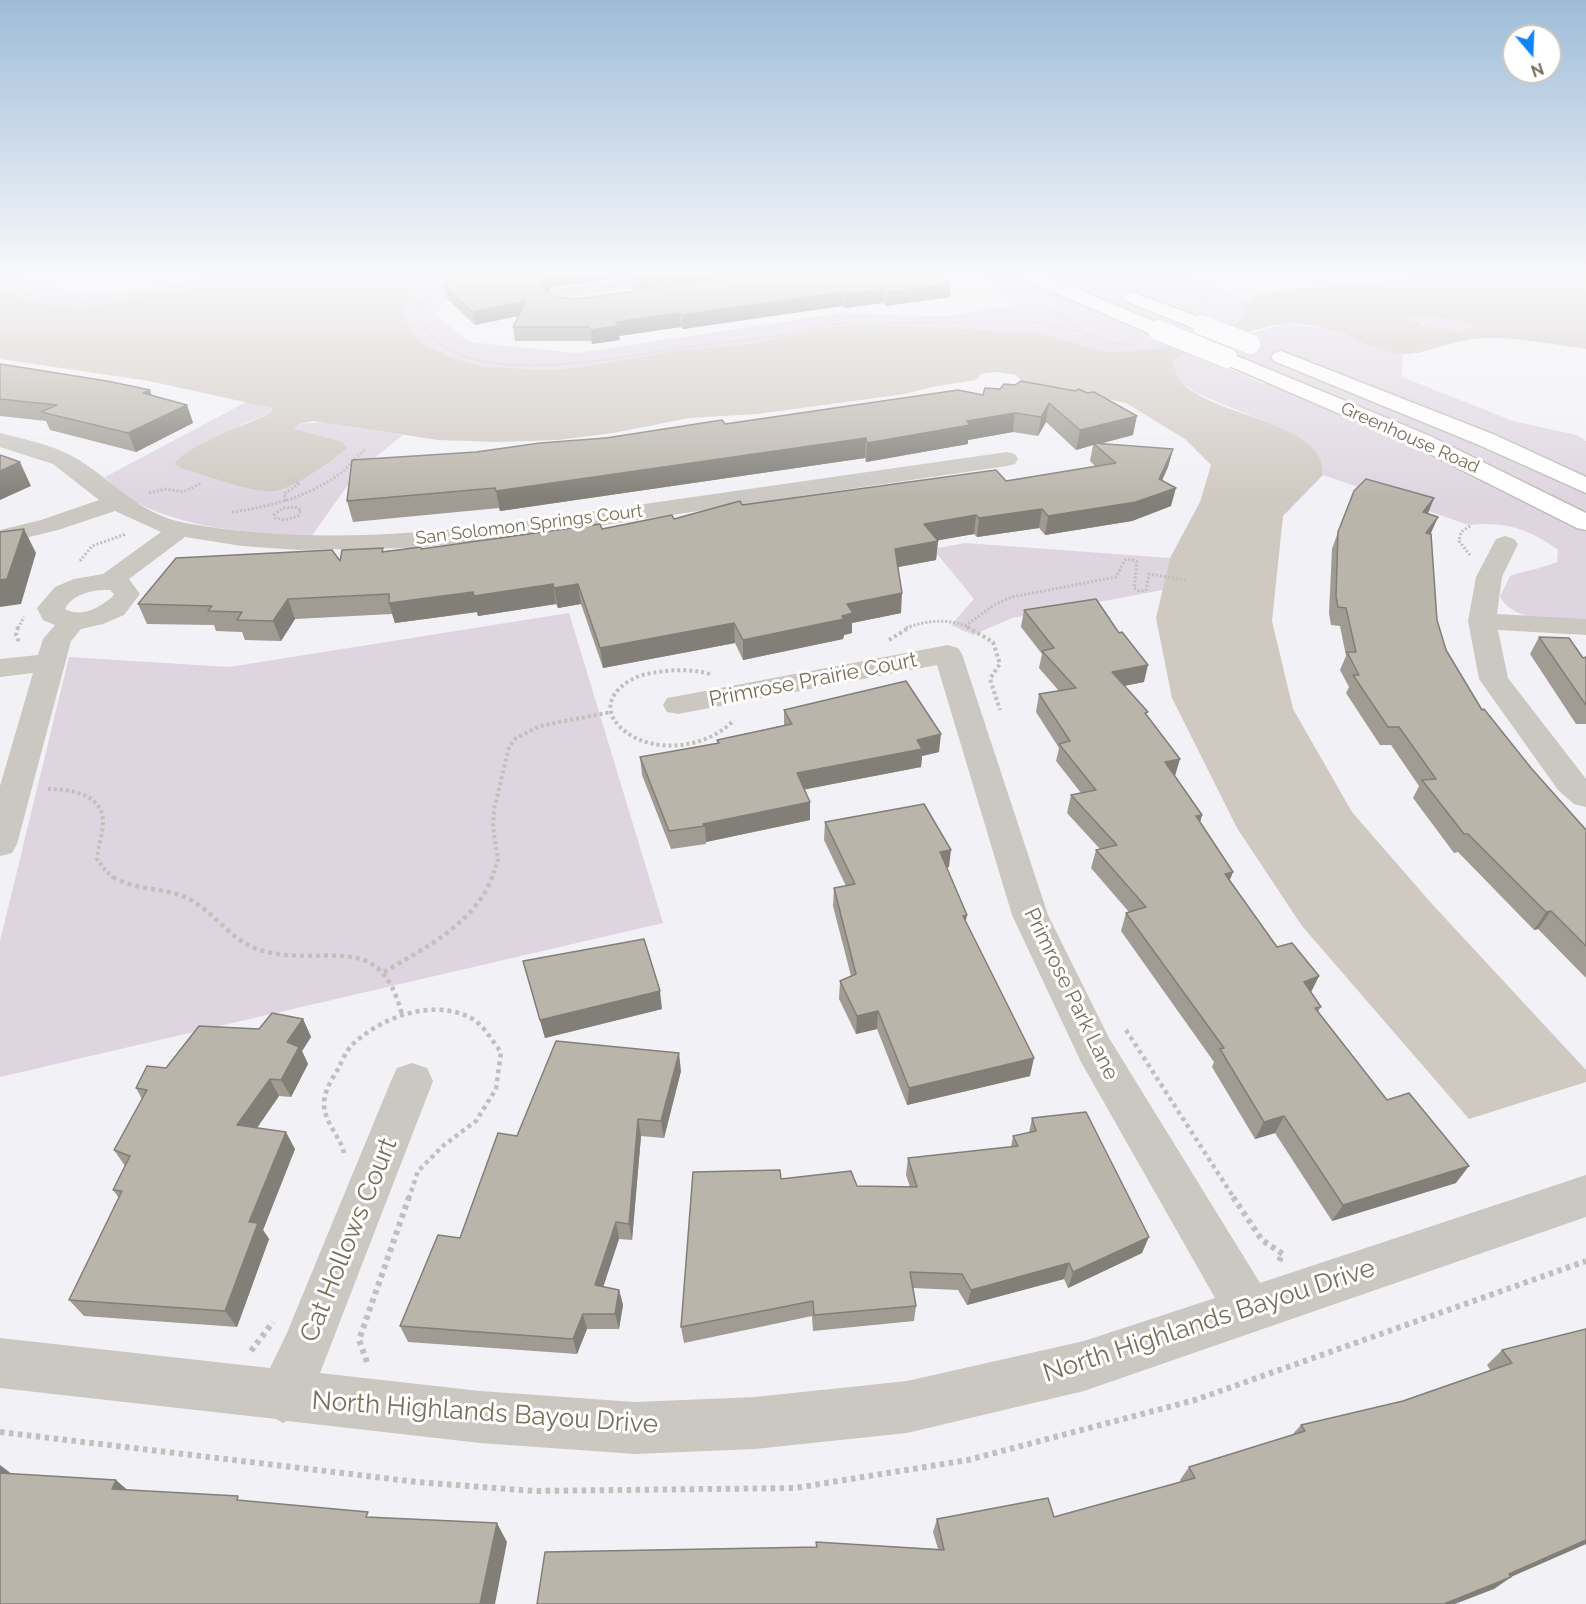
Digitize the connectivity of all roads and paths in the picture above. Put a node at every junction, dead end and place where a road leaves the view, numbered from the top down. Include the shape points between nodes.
1 (454, 351) edge
2 (656, 351) edge
3 (1209, 351) edge
4 (1267, 351) edge
5 (0, 440) edge
6 (365, 450) dead end
7 (1007, 459) dead end
8 (288, 480) dead end
9 (202, 483) dead end
10 (1586, 486) edge
11 (146, 497) dead end
12 (286, 501) junction
13 (117, 502) junction
14 (279, 504) junction
15 (283, 508) junction
16 (240, 511) dead end
17 (1586, 523) edge
18 (181, 529) junction
19 (0, 537) edge
20 (1505, 543) dead end
21 (1186, 580) dead end
22 (1482, 621) junction
23 (1586, 627) edge
24 (956, 640) junction
25 (50, 662) junction
26 (0, 668) edge
27 (678, 705) dead end
28 (741, 714) dead end
29 (1586, 796) edge
30 (5, 819) edge
31 (384, 972) junction
32 (412, 1081) dead end
33 (1586, 1196) edge
34 (1249, 1310) junction
35 (0, 1364) edge
36 (377, 1365) dead end
37 (283, 1397) junction

1 - 2 path via 510,365 542,366
3 - 17 main road, Greenhouse Road, bridge via 1422,441
4 - 10 main road, Greenhouse Road, bridge via 1487,440
5 - 13 street, San Solomon Springs Court via 66,462
6 - 12 path via 340,474
7 - 18 street, San Solomon Springs Court via 447,538 279,543
8 - 12 path via 300,483 284,494
9 - 11 path via 183,492 154,490
12 - 14 path
13 - 18 street, San Solomon Springs Court
13 - 19 street
14 - 15 path
14 - 16 path
15 - 15 path via 275,513 275,518 289,519 301,511 296,507
18 - 25 street via 109,582 125,588 124,600 100,616 74,620 57,639
20 - 22 street via 1489,577
21 - 24 path via 1149,574 1146,590 1139,591 1134,588 1137,562 1125,560 1116,578 1012,597 994,605
22 - 23 street
22 - 29 street via 1494,679 1569,782
24 - 27 street, Primrose Prairie Court
24 - 34 street, Primrose Park Lane via 1029,915 1095,1050
25 - 26 street
25 - 30 street
28 - 31 path via 723,731 692,744 638,737 622,728 611,712 554,723 519,736 507,750 495,794 497,863 479,900 446,933
30 - 31 path via 62,789 77,792 91,799 103,814 97,859 110,877 125,885 183,896 198,904 233,937 252,947 286,955 357,957
31 - 36 path via 396,991 402,1015 424,1010 472,1018 501,1052 496,1089 476,1121 418,1171 359,1340 368,1362
32 - 37 street, Cat Hollows Court
33 - 34 street, North Highlands Bayou Drive
34 - 37 street, North Highlands Bayou Drive via 1084,1366 908,1407 755,1424 635,1428 480,1418
35 - 37 street, North Highlands Bayou Drive

